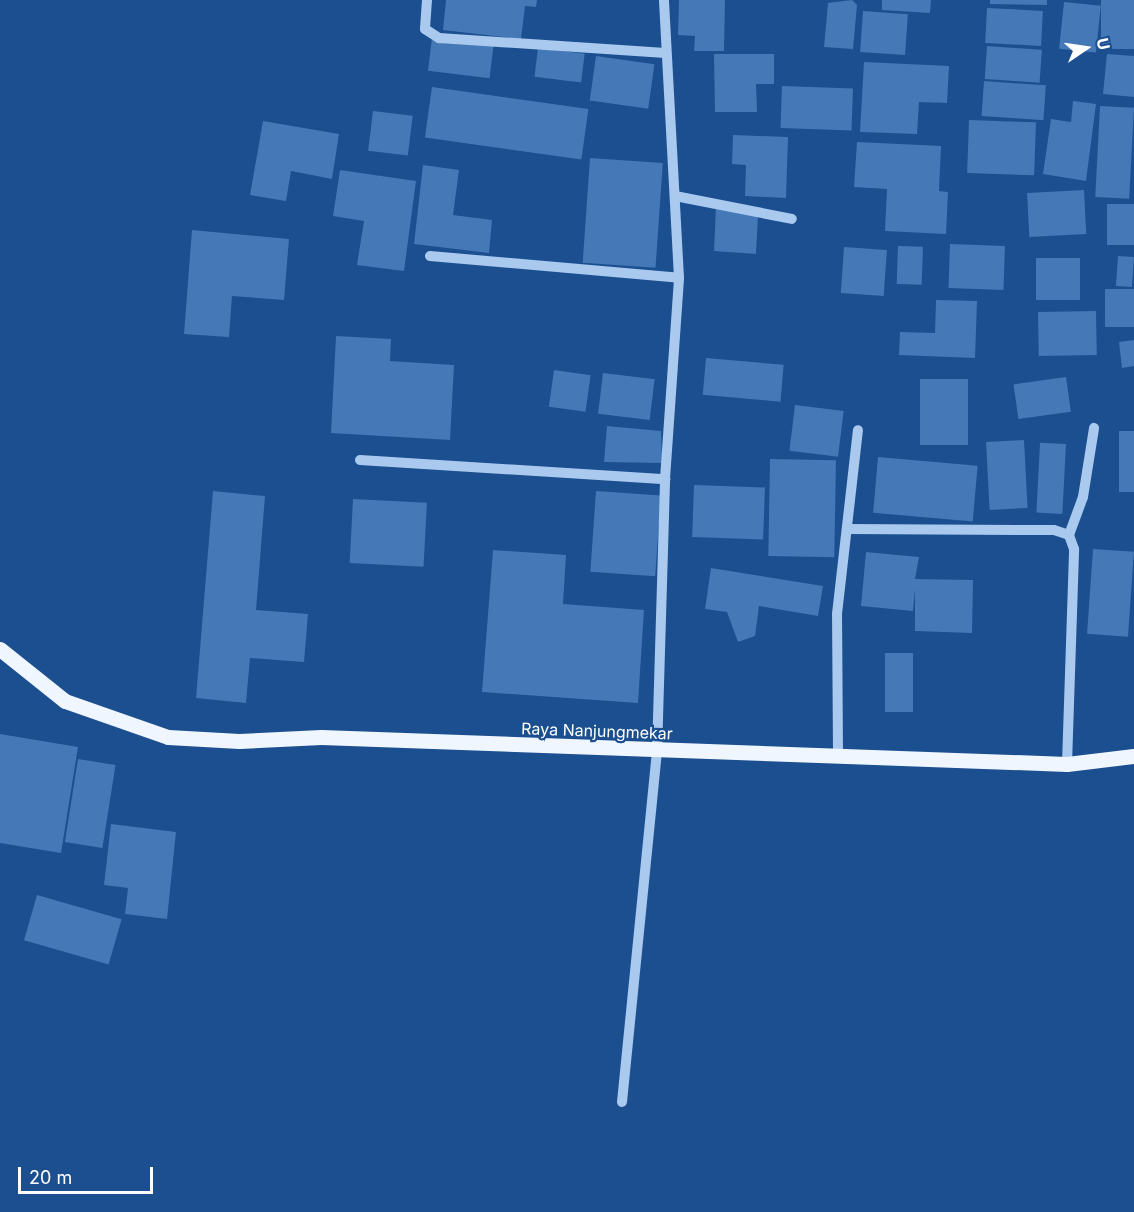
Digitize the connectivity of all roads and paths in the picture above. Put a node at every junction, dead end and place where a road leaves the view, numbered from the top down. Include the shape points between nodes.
1 (427, 0) edge
2 (664, 0) edge
3 (666, 52) junction
4 (675, 196) junction
5 (792, 219) dead end
6 (430, 256) dead end
7 (679, 278) junction
8 (1094, 428) dead end
9 (858, 430) dead end
10 (360, 460) dead end
11 (664, 478) junction
12 (847, 529) junction
13 (1069, 535) junction
14 (0, 649) edge
15 (657, 752) junction
16 (838, 753) junction
17 (1134, 756) edge
18 (1067, 764) junction
19 (622, 1102) dead end

1 - 3 street via 425,29 439,38
2 - 3 street
3 - 4 street
4 - 5 street
4 - 7 street
6 - 7 street
7 - 11 street
8 - 13 street via 1083,497
9 - 12 street
10 - 11 street
11 - 15 street
12 - 13 street via 1054,530
12 - 16 street via 837,614
13 - 18 street via 1074,549
14 - 15 main road, Raya Nanjungmekar via 65,701 168,737 239,741 321,737
15 - 16 main road, Raya Nanjungmekar
15 - 19 street
16 - 18 main road, Raya Nanjungmekar
17 - 18 main road, Raya Nanjungmekar

